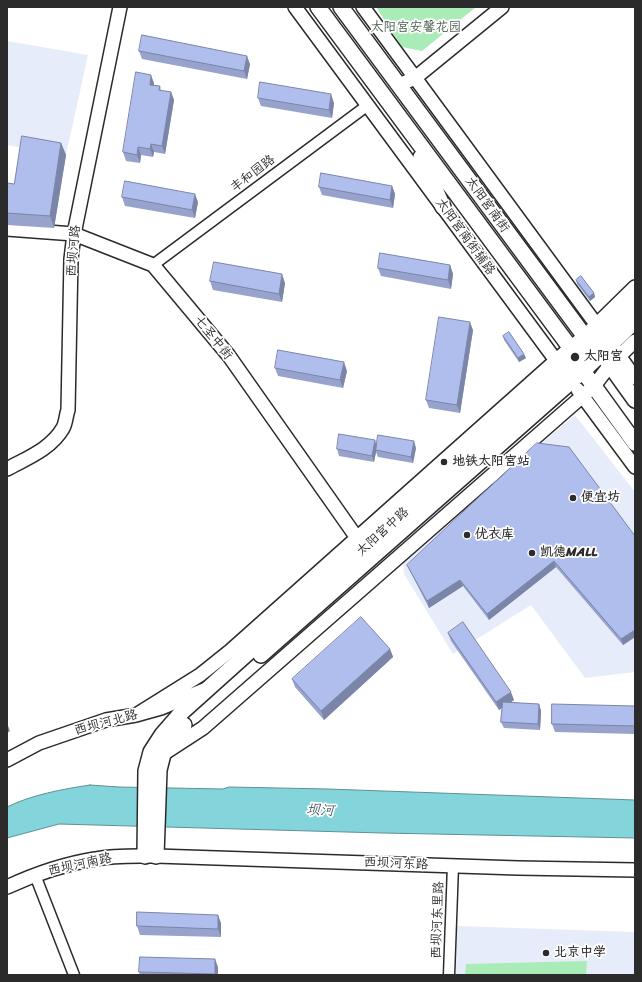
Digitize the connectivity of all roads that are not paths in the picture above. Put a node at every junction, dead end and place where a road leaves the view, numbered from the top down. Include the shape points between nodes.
1 (120, 7) edge
2 (295, 7) edge
3 (318, 7) edge
4 (341, 7) edge
5 (363, 7) edge
6 (502, 7) edge
7 (415, 78) junction
8 (399, 85) junction
9 (368, 105) junction
10 (411, 132) junction
11 (443, 207) junction
12 (7, 229) edge
13 (74, 234) junction
14 (153, 265) junction
15 (635, 287) edge
16 (635, 303) edge
17 (635, 321) edge
18 (635, 341) edge
19 (602, 345) junction
20 (570, 365) junction
21 (635, 378) edge
22 (588, 391) junction
23 (635, 400) edge
24 (635, 443) edge
25 (635, 467) edge
26 (7, 469) edge
27 (456, 484) junction
28 (467, 497) junction
29 (386, 529) junction
30 (357, 538) junction
31 (384, 547) junction
32 (335, 558) junction
33 (366, 585) junction
34 (208, 689) junction
35 (136, 715) junction
36 (163, 754) junction
37 (7, 760) edge
38 (153, 770) junction
39 (151, 850) junction
40 (453, 865) junction
41 (635, 870) edge
42 (36, 875) junction
43 (7, 888) edge
44 (74, 975) edge
45 (449, 975) edge

1 - 13 street, 西坝河路
2 - 9 street, 太阳宫南街辅路
3 - 10 main road, 太阳宫南街
4 - 8 main road, 太阳宫南街
5 - 7 street, 太阳宫南街
6 - 7 street
7 - 8 street
7 - 19 street, 太阳宫南街
8 - 19 main road, 太阳宫南街
9 - 11 street, 太阳宫南街辅路
9 - 14 street, 丰和园路
10 - 11 main road
10 - 20 main road, 太阳宫南街
11 - 20 street, 太阳宫南街辅路
12 - 13 street, 七圣中街
13 - 14 street, 七圣中街
13 - 26 street, 西坝河路 via 71,259 68,410 64,427 53,441 36,454
14 - 30 street, 七圣中街 via 229,356
15 - 19 street, 太阳宫中路
16 - 19 main road, 太阳宫中路
17 - 19 main road, 太阳宫中路
18 - 19 street, 太阳宫中路
19 - 20 main road, 太阳宫中路
19 - 20 street, 太阳宫中路
19 - 21 street, 太阳宫南街
19 - 22 street, 太阳宫中路
19 - 23 main road, 太阳宫南街
20 - 22 main road, 太阳宫南街
20 - 27 main road, 太阳宫中路
20 - 29 main road, 太阳宫中路
20 - 30 street, 太阳宫中路
22 - 24 main road, 太阳宫南街
22 - 25 street
22 - 28 street, 太阳宫中路
27 - 28 street
27 - 31 main road, 太阳宫中路
28 - 33 street, 太阳宫中路
29 - 32 street
29 - 34 main road, 太阳宫中路
30 - 32 street, 太阳宫中路
31 - 33 street
31 - 36 main road, 太阳宫中路 via 192,716 172,738
32 - 35 street, 太阳宫中路 via 200,675
33 - 36 street, 太阳宫中路 via 203,728
34 - 35 street, 西坝河北路
34 - 38 main road, 太阳宫中路 via 162,734 151,752
35 - 37 street, 西坝河北路 via 106,720 39,743
36 - 38 main road, 太阳宫中路
38 - 39 main road
39 - 40 street, 西坝河东路 via 285,861
39 - 42 street, 西坝河南路 via 76,863
40 - 41 street, 西坝河东路
40 - 45 street, 西坝河东里路
42 - 43 street, 西坝河南路
42 - 44 street

